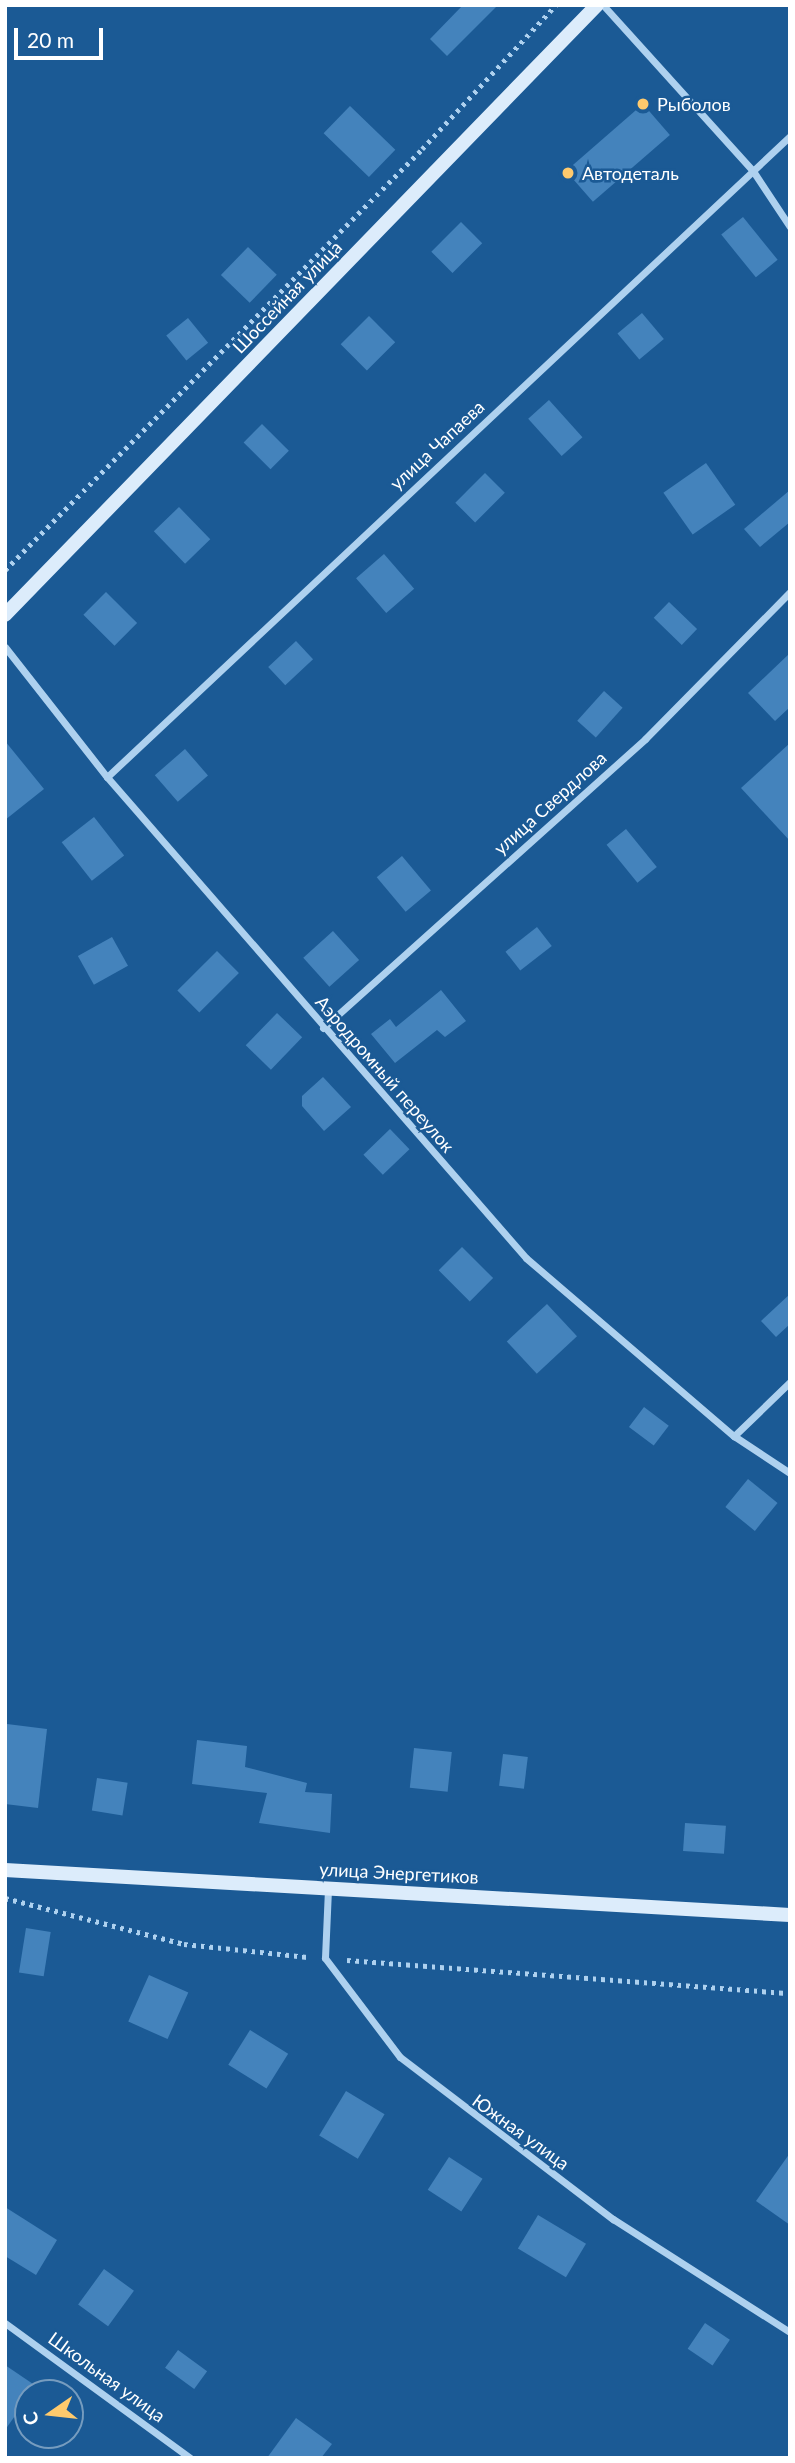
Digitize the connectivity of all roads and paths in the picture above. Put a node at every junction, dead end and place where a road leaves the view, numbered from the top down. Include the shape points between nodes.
1 (556, 5) edge
2 (597, 5) edge
3 (603, 5) edge
4 (790, 136) edge
5 (752, 171) junction
6 (790, 227) edge
7 (5, 570) edge
8 (790, 593) edge
9 (5, 615) edge
10 (5, 647) edge
11 (107, 777) junction
12 (323, 1028) junction
13 (790, 1382) edge
14 (734, 1436) junction
15 (790, 1473) edge
16 (5, 1870) edge
17 (328, 1889) junction
18 (5, 1898) edge
19 (790, 1914) edge
20 (326, 1958) junction
21 (790, 1993) edge
22 (5, 2323) edge
23 (790, 2332) edge
24 (190, 2458) edge

1 - 7 path via 422,149
2 - 9 main road, Шоссейная улица
3 - 5 street
4 - 5 street, улица Чапаева
5 - 6 street
5 - 11 street, улица Чапаева
8 - 12 street, улица Свердлова via 645,739
10 - 11 street, Аэродромный переулок
11 - 12 street, Аэродромный переулок
12 - 14 street, Аэродромный переулок via 526,1258
13 - 14 street
14 - 15 street, Аэродромный переулок
16 - 17 main road, улица Энергетиков
17 - 19 main road, улица Энергетиков
17 - 20 street
18 - 20 path via 184,1944
20 - 21 path
20 - 23 street, Южная улица via 400,2057 465,2112 613,2219
22 - 24 street, Школьная улица

